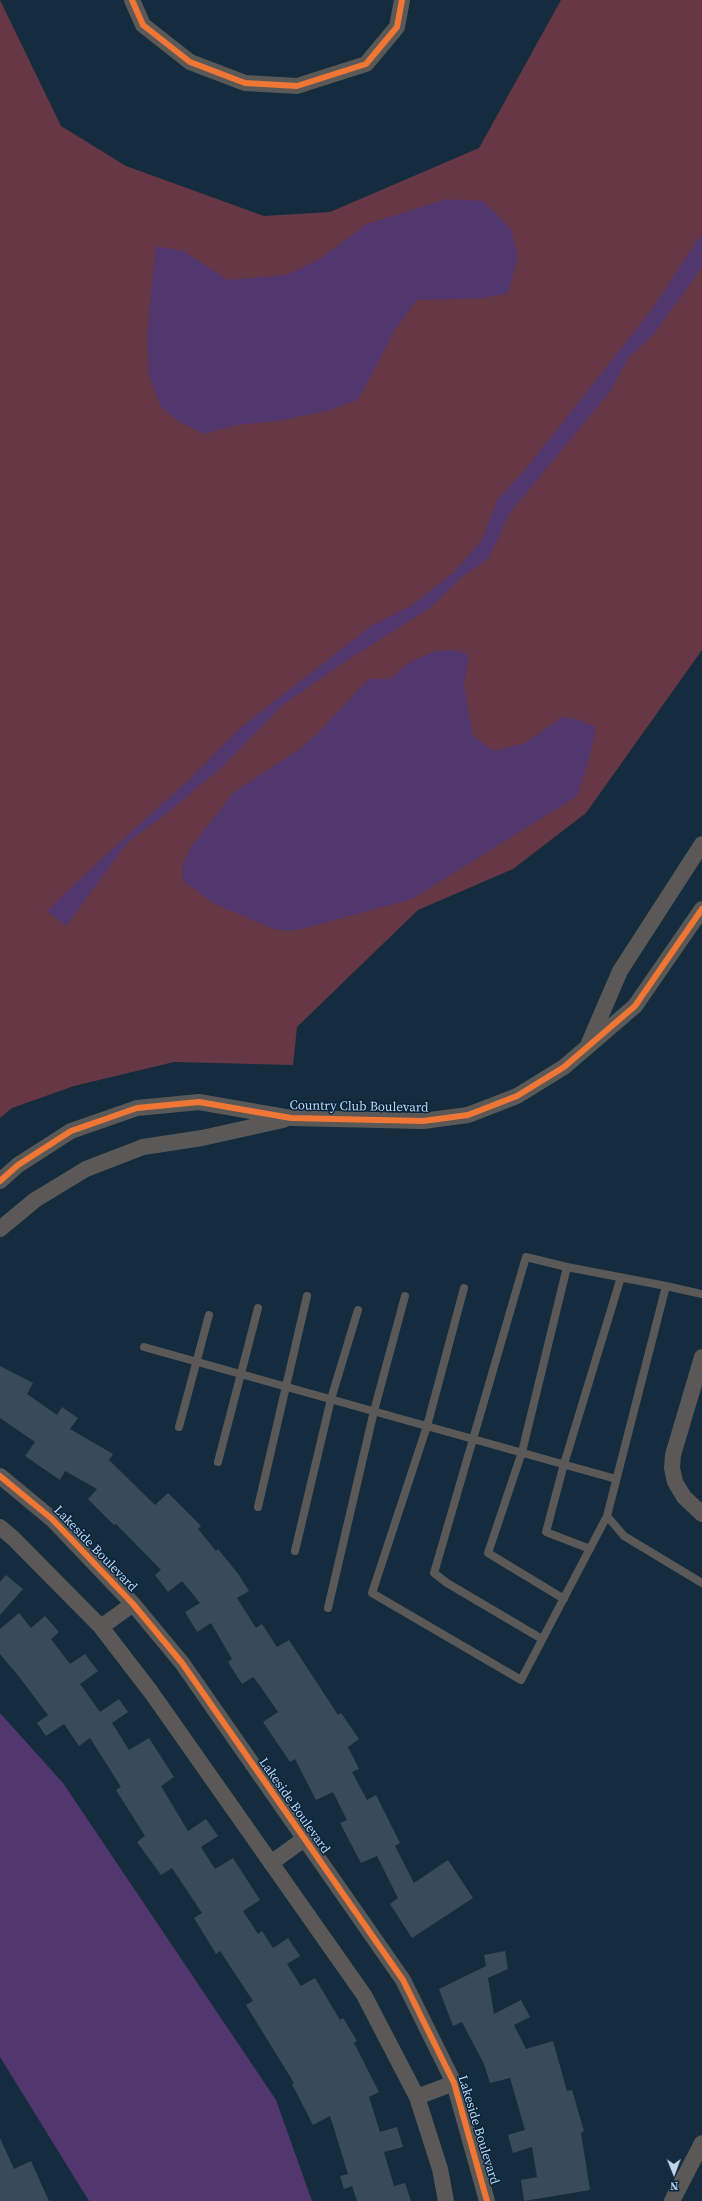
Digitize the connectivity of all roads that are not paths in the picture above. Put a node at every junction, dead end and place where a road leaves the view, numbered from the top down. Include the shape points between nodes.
1 (132, 0) edge
2 (402, 0) edge
3 (702, 844) edge
4 (702, 909) edge
5 (588, 1046) junction
6 (291, 1118) junction
7 (0, 1181) edge
8 (0, 1229) edge
9 (568, 1267) junction
10 (621, 1277) junction
11 (666, 1286) junction
12 (464, 1288) dead end
13 (702, 1294) edge
14 (307, 1296) dead end
15 (405, 1296) dead end
16 (258, 1308) dead end
17 (358, 1310) dead end
18 (209, 1315) dead end
19 (144, 1347) dead end
20 (702, 1357) edge
21 (195, 1361) junction
22 (240, 1374) junction
23 (284, 1386) junction
24 (331, 1399) junction
25 (374, 1411) junction
26 (427, 1426) junction
27 (179, 1427) dead end
28 (473, 1439) junction
29 (522, 1452) junction
30 (218, 1462) dead end
31 (564, 1464) junction
32 (0, 1476) edge
33 (616, 1479) junction
34 (258, 1507) dead end
35 (702, 1514) edge
36 (607, 1516) junction
37 (0, 1527) edge
38 (590, 1550) junction
39 (295, 1551) dead end
40 (702, 1583) edge
41 (564, 1599) junction
42 (133, 1604) junction
43 (328, 1608) dead end
44 (101, 1627) junction
45 (542, 1640) junction
46 (304, 1839) junction
47 (271, 1863) junction
48 (454, 2083) junction
49 (417, 2097) junction
50 (702, 2143) edge
51 (446, 2201) edge
52 (487, 2201) edge
53 (672, 2201) edge

1 - 2 street via 143,26 190,62 245,83 297,86 366,64 397,27
3 - 5 street, Country Club Boulevard via 620,971
4 - 5 street, Country Club Boulevard via 636,1006
5 - 6 street, Country Club Boulevard via 564,1067 517,1096 468,1115 423,1121
6 - 7 street, Country Club Boulevard via 199,1102 137,1108 71,1131 18,1165
6 - 8 street, Country Club Boulevard via 202,1138 136,1149 86,1169 35,1200
9 - 10 lane
9 - 28 lane via 526,1257
9 - 29 lane
10 - 11 lane
10 - 31 lane
11 - 13 lane
11 - 33 lane
12 - 26 lane
14 - 23 lane
15 - 25 lane
16 - 22 lane
17 - 24 lane
18 - 21 lane
19 - 21 lane
20 - 35 street via 672,1468 675,1482 684,1497
21 - 22 lane
21 - 27 lane
22 - 23 lane
22 - 30 lane
23 - 24 lane
23 - 34 lane
24 - 25 lane
24 - 39 lane
25 - 26 lane
25 - 43 lane
26 - 28 lane
26 - 45 lane via 372,1593 520,1680
28 - 29 lane
28 - 45 lane via 434,1573
29 - 31 lane
29 - 41 lane via 488,1553
31 - 33 lane
31 - 38 lane via 546,1532
32 - 42 street, Lakeside Boulevard via 52,1519
33 - 36 lane
36 - 38 lane
36 - 40 lane via 624,1536
37 - 44 street
38 - 41 lane
41 - 45 lane
42 - 44 street
42 - 46 street, Lakeside Boulevard via 182,1663
44 - 47 street via 151,1692
46 - 47 street
46 - 48 street, Lakeside Boulevard via 403,1980
47 - 49 street via 364,1995
48 - 49 street
48 - 52 street, Lakeside Boulevard
49 - 51 street via 440,2169
50 - 53 street

